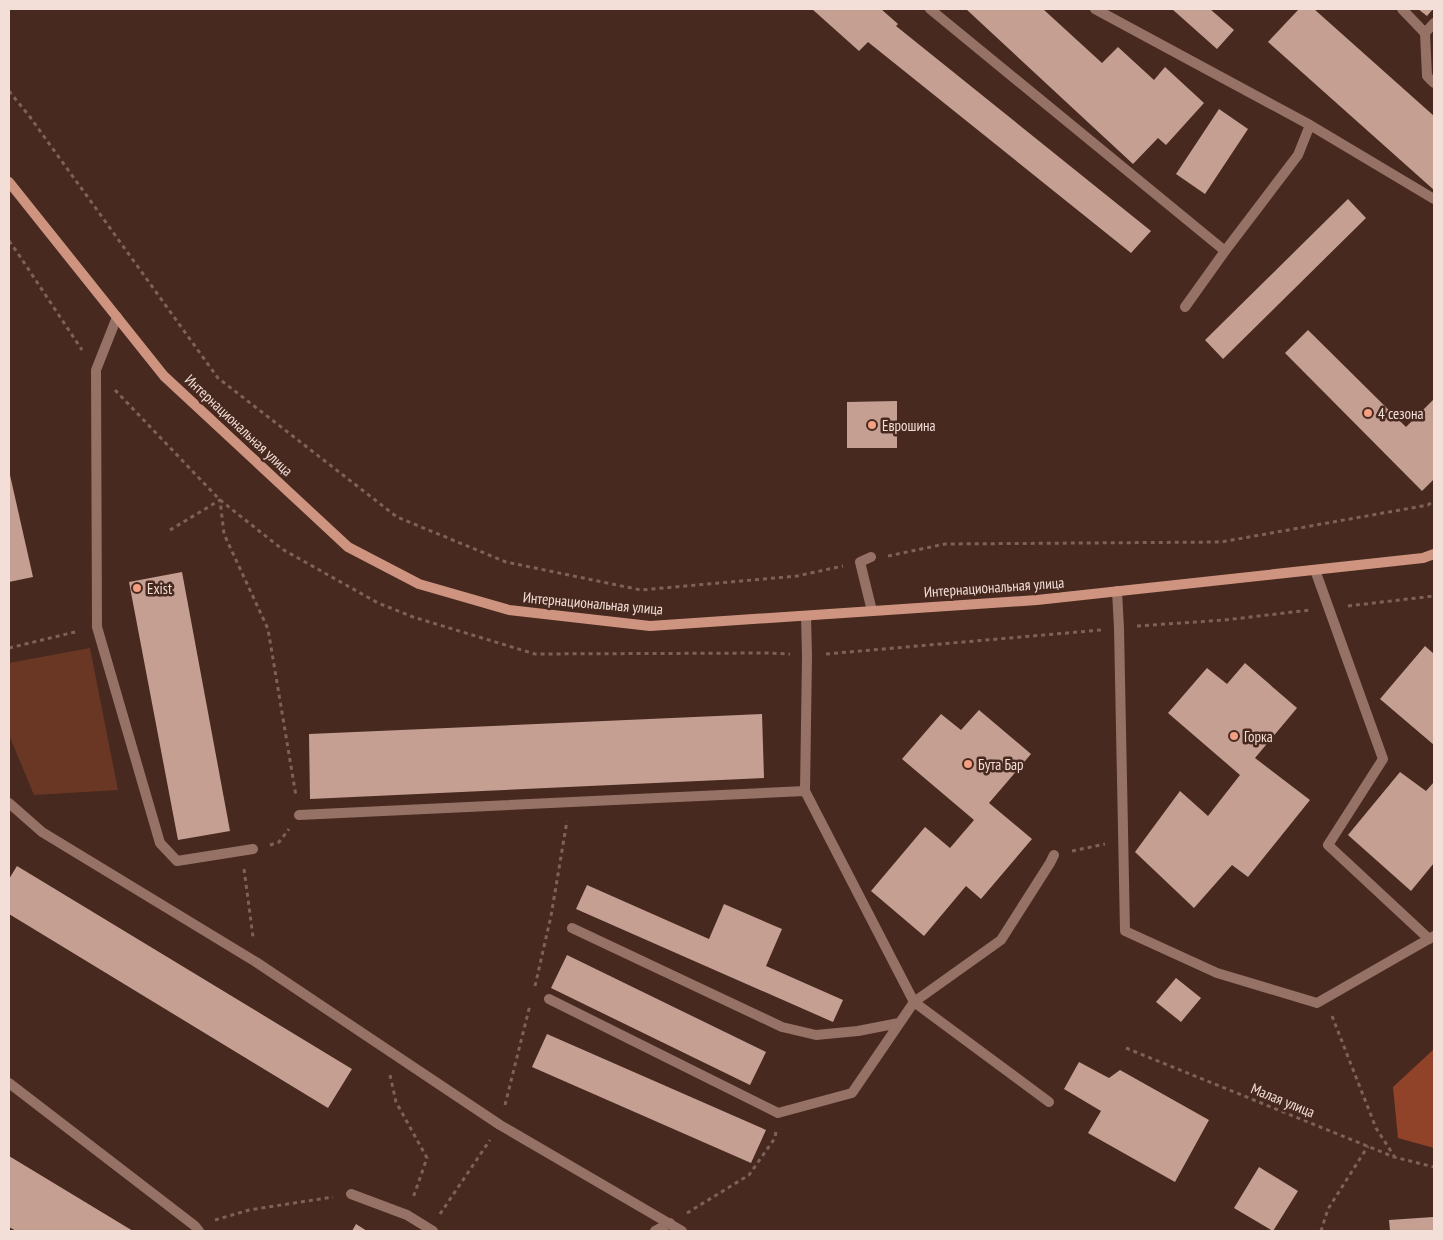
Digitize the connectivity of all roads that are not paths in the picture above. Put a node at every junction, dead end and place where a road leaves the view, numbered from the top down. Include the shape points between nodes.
1 (930, 9) edge
2 (1095, 9) edge
3 (1402, 9) edge
4 (1434, 23) edge
5 (1425, 33) junction
6 (1434, 83) edge
7 (1310, 125) junction
8 (9, 182) edge
9 (1434, 199) edge
10 (1225, 251) junction
11 (1185, 307) dead end
12 (117, 317) junction
13 (1434, 554) edge
14 (871, 557) dead end
15 (1315, 570) junction
16 (1117, 591) junction
17 (872, 611) junction
18 (806, 616) junction
19 (805, 791) junction
20 (9, 803) edge
21 (300, 816) road end
22 (253, 849) road end
23 (1054, 855) road end
24 (572, 928) dead end
25 (1431, 938) edge
26 (549, 999) dead end
27 (914, 1002) junction
28 (899, 1023) junction
29 (9, 1083) edge
30 (1049, 1102) dead end
31 (350, 1194) road end
32 (670, 1223) junction
33 (197, 1228) edge
34 (432, 1230) edge
35 (656, 1231) edge
36 (682, 1231) edge

1 - 10 street
2 - 7 street
3 - 5 street
4 - 5 street
5 - 6 street via 1427,76
7 - 9 street
7 - 10 street via 1298,155
8 - 12 main road, Интернациональная улица
10 - 11 street
12 - 18 main road, Интернациональная улица via 164,376 348,547 419,584 509,610 650,626
12 - 22 street via 96,370 97,627 160,843 177,861
13 - 15 main road, Интернациональная улица
14 - 17 street via 860,562
15 - 16 main road, Интернациональная улица
15 - 25 street via 1383,759 1328,846
16 - 17 main road, Интернациональная улица
16 - 25 street via 1124,931 1217,973 1317,1004
17 - 18 main road, Интернациональная улица
18 - 19 street
19 - 21 street
19 - 27 street
20 - 32 street via 42,832 256,962 500,1126
23 - 27 street via 1001,940
24 - 28 street via 782,1027 816,1035
26 - 28 street via 778,1114 852,1093
27 - 28 street
27 - 30 street
29 - 33 street
31 - 34 street via 407,1215
32 - 35 street
32 - 36 street

